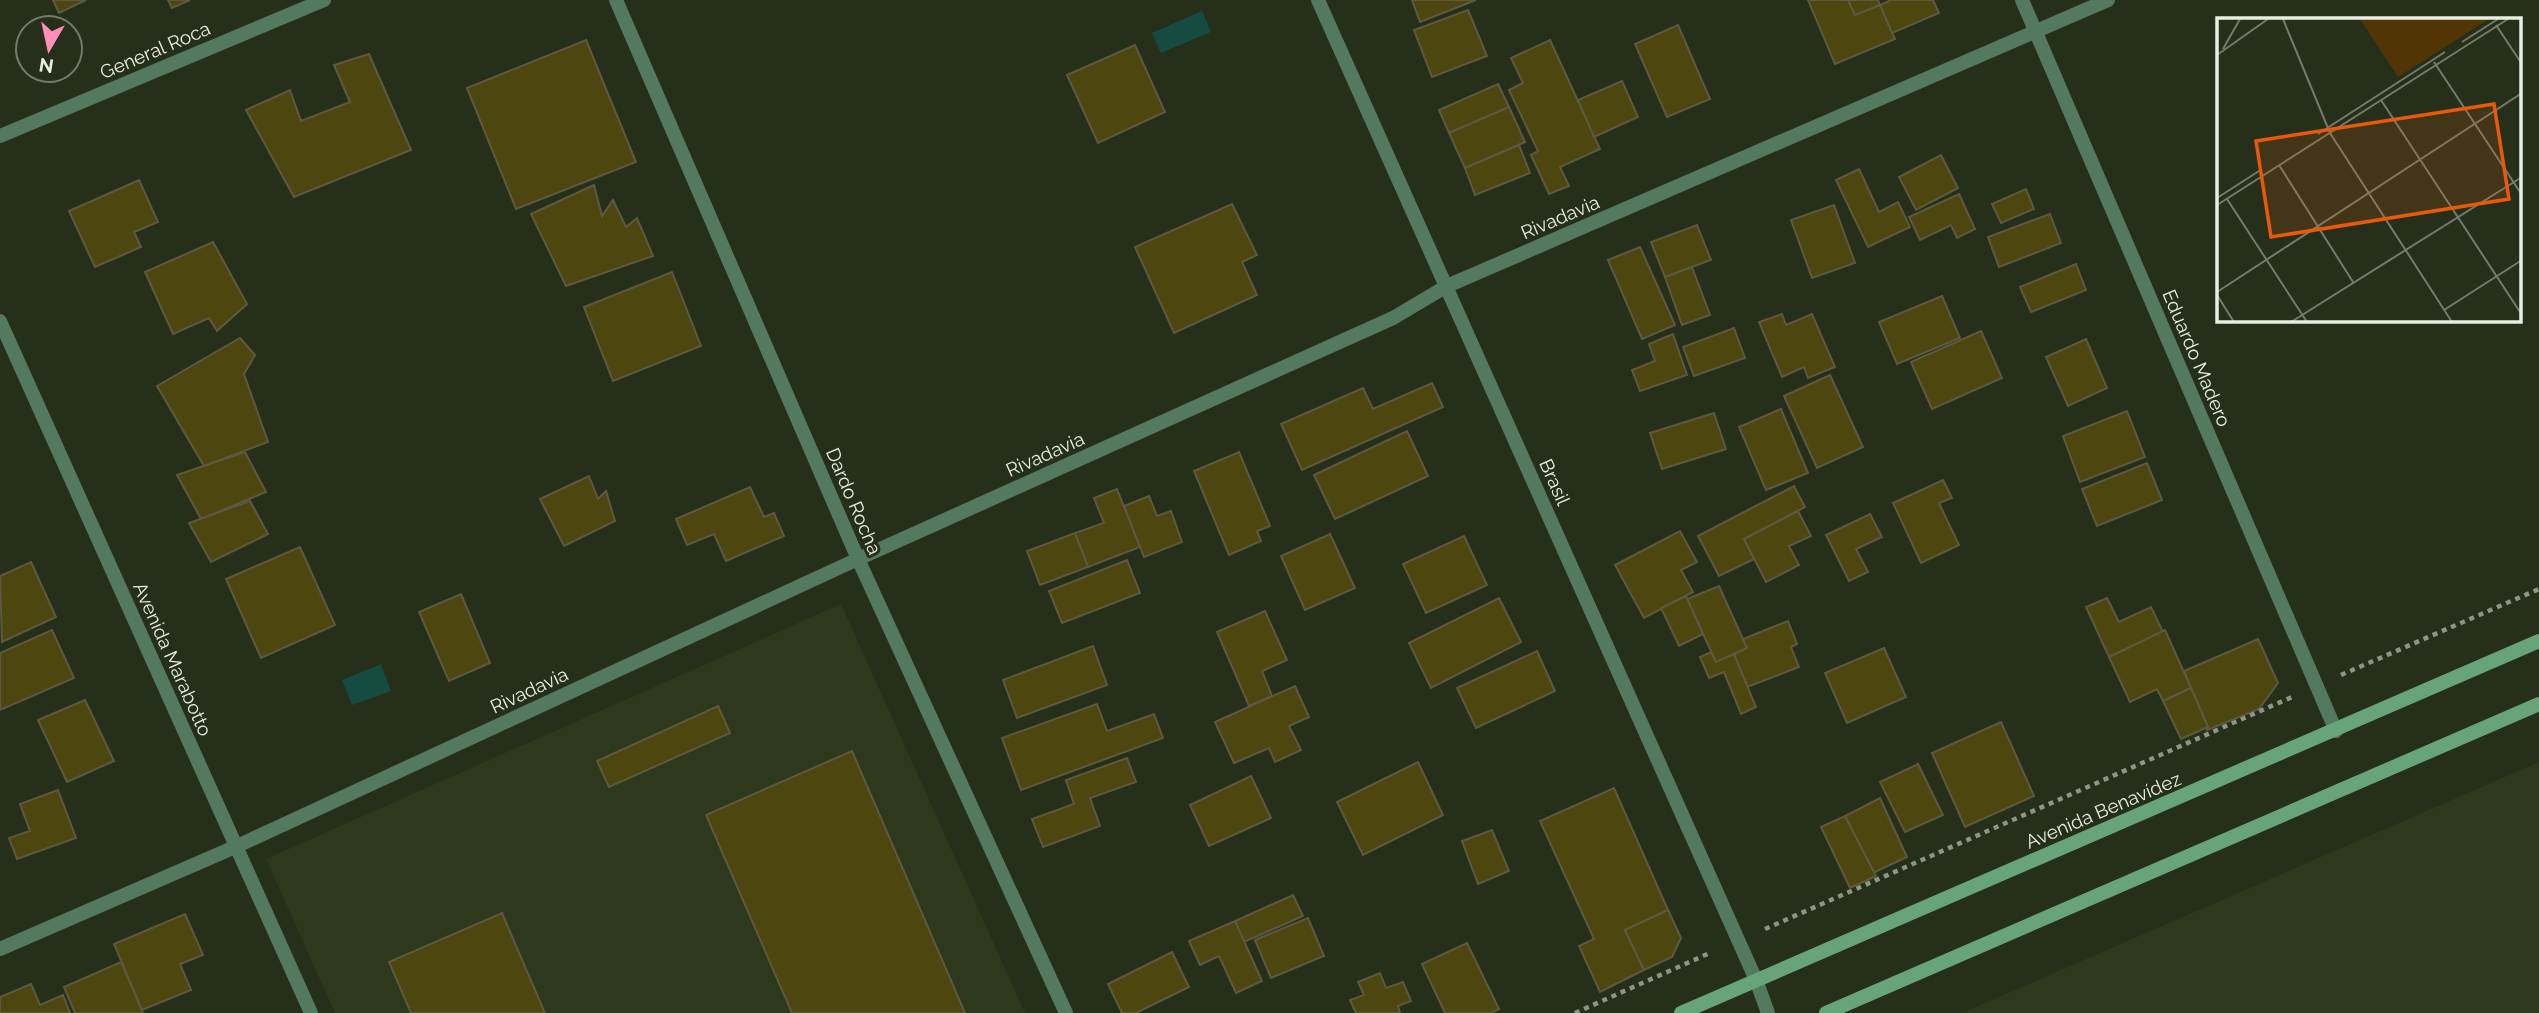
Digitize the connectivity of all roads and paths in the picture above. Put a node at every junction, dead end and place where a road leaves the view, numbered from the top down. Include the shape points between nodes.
1 (324, 0) edge
2 (616, 0) edge
3 (1318, 0) edge
4 (2022, 0) edge
5 (2108, 0) edge
6 (2036, 32) junction
7 (0, 136) edge
8 (1447, 286) junction
9 (0, 321) edge
10 (858, 559) junction
11 (2539, 589) edge
12 (2539, 641) edge
13 (2317, 686) junction
14 (2539, 704) edge
15 (2336, 731) junction
16 (235, 846) junction
17 (1738, 940) junction
18 (0, 949) edge
19 (1756, 980) junction
20 (311, 1013) edge
21 (1066, 1013) edge
22 (1575, 1013) edge
23 (1681, 1013) edge
24 (1768, 1013) edge
25 (1826, 1013) edge

1 - 7 street, General Roca
2 - 10 street, Dardo Rocha
3 - 8 street, Brasil
4 - 6 street, Eduardo Madero
5 - 6 street, Rivadavia
6 - 8 street, Rivadavia
6 - 13 street, Eduardo Madero
8 - 10 street, Rivadavia via 1393,317
8 - 17 street, Brasil
9 - 16 street, Avenida Marabotto
10 - 16 street, Rivadavia
10 - 21 street, Dardo Rocha
11 - 13 path
12 - 15 main road, Avenida Benavídez
13 - 15 street, Eduardo Madero
13 - 17 path
14 - 25 main road
15 - 19 main road, Avenida Benavídez
16 - 18 street, Rivadavia
16 - 20 street, Avenida Marabotto
17 - 19 street, Brasil
17 - 22 path
19 - 23 main road, Avenida Benavídez
19 - 24 street, Brasil

